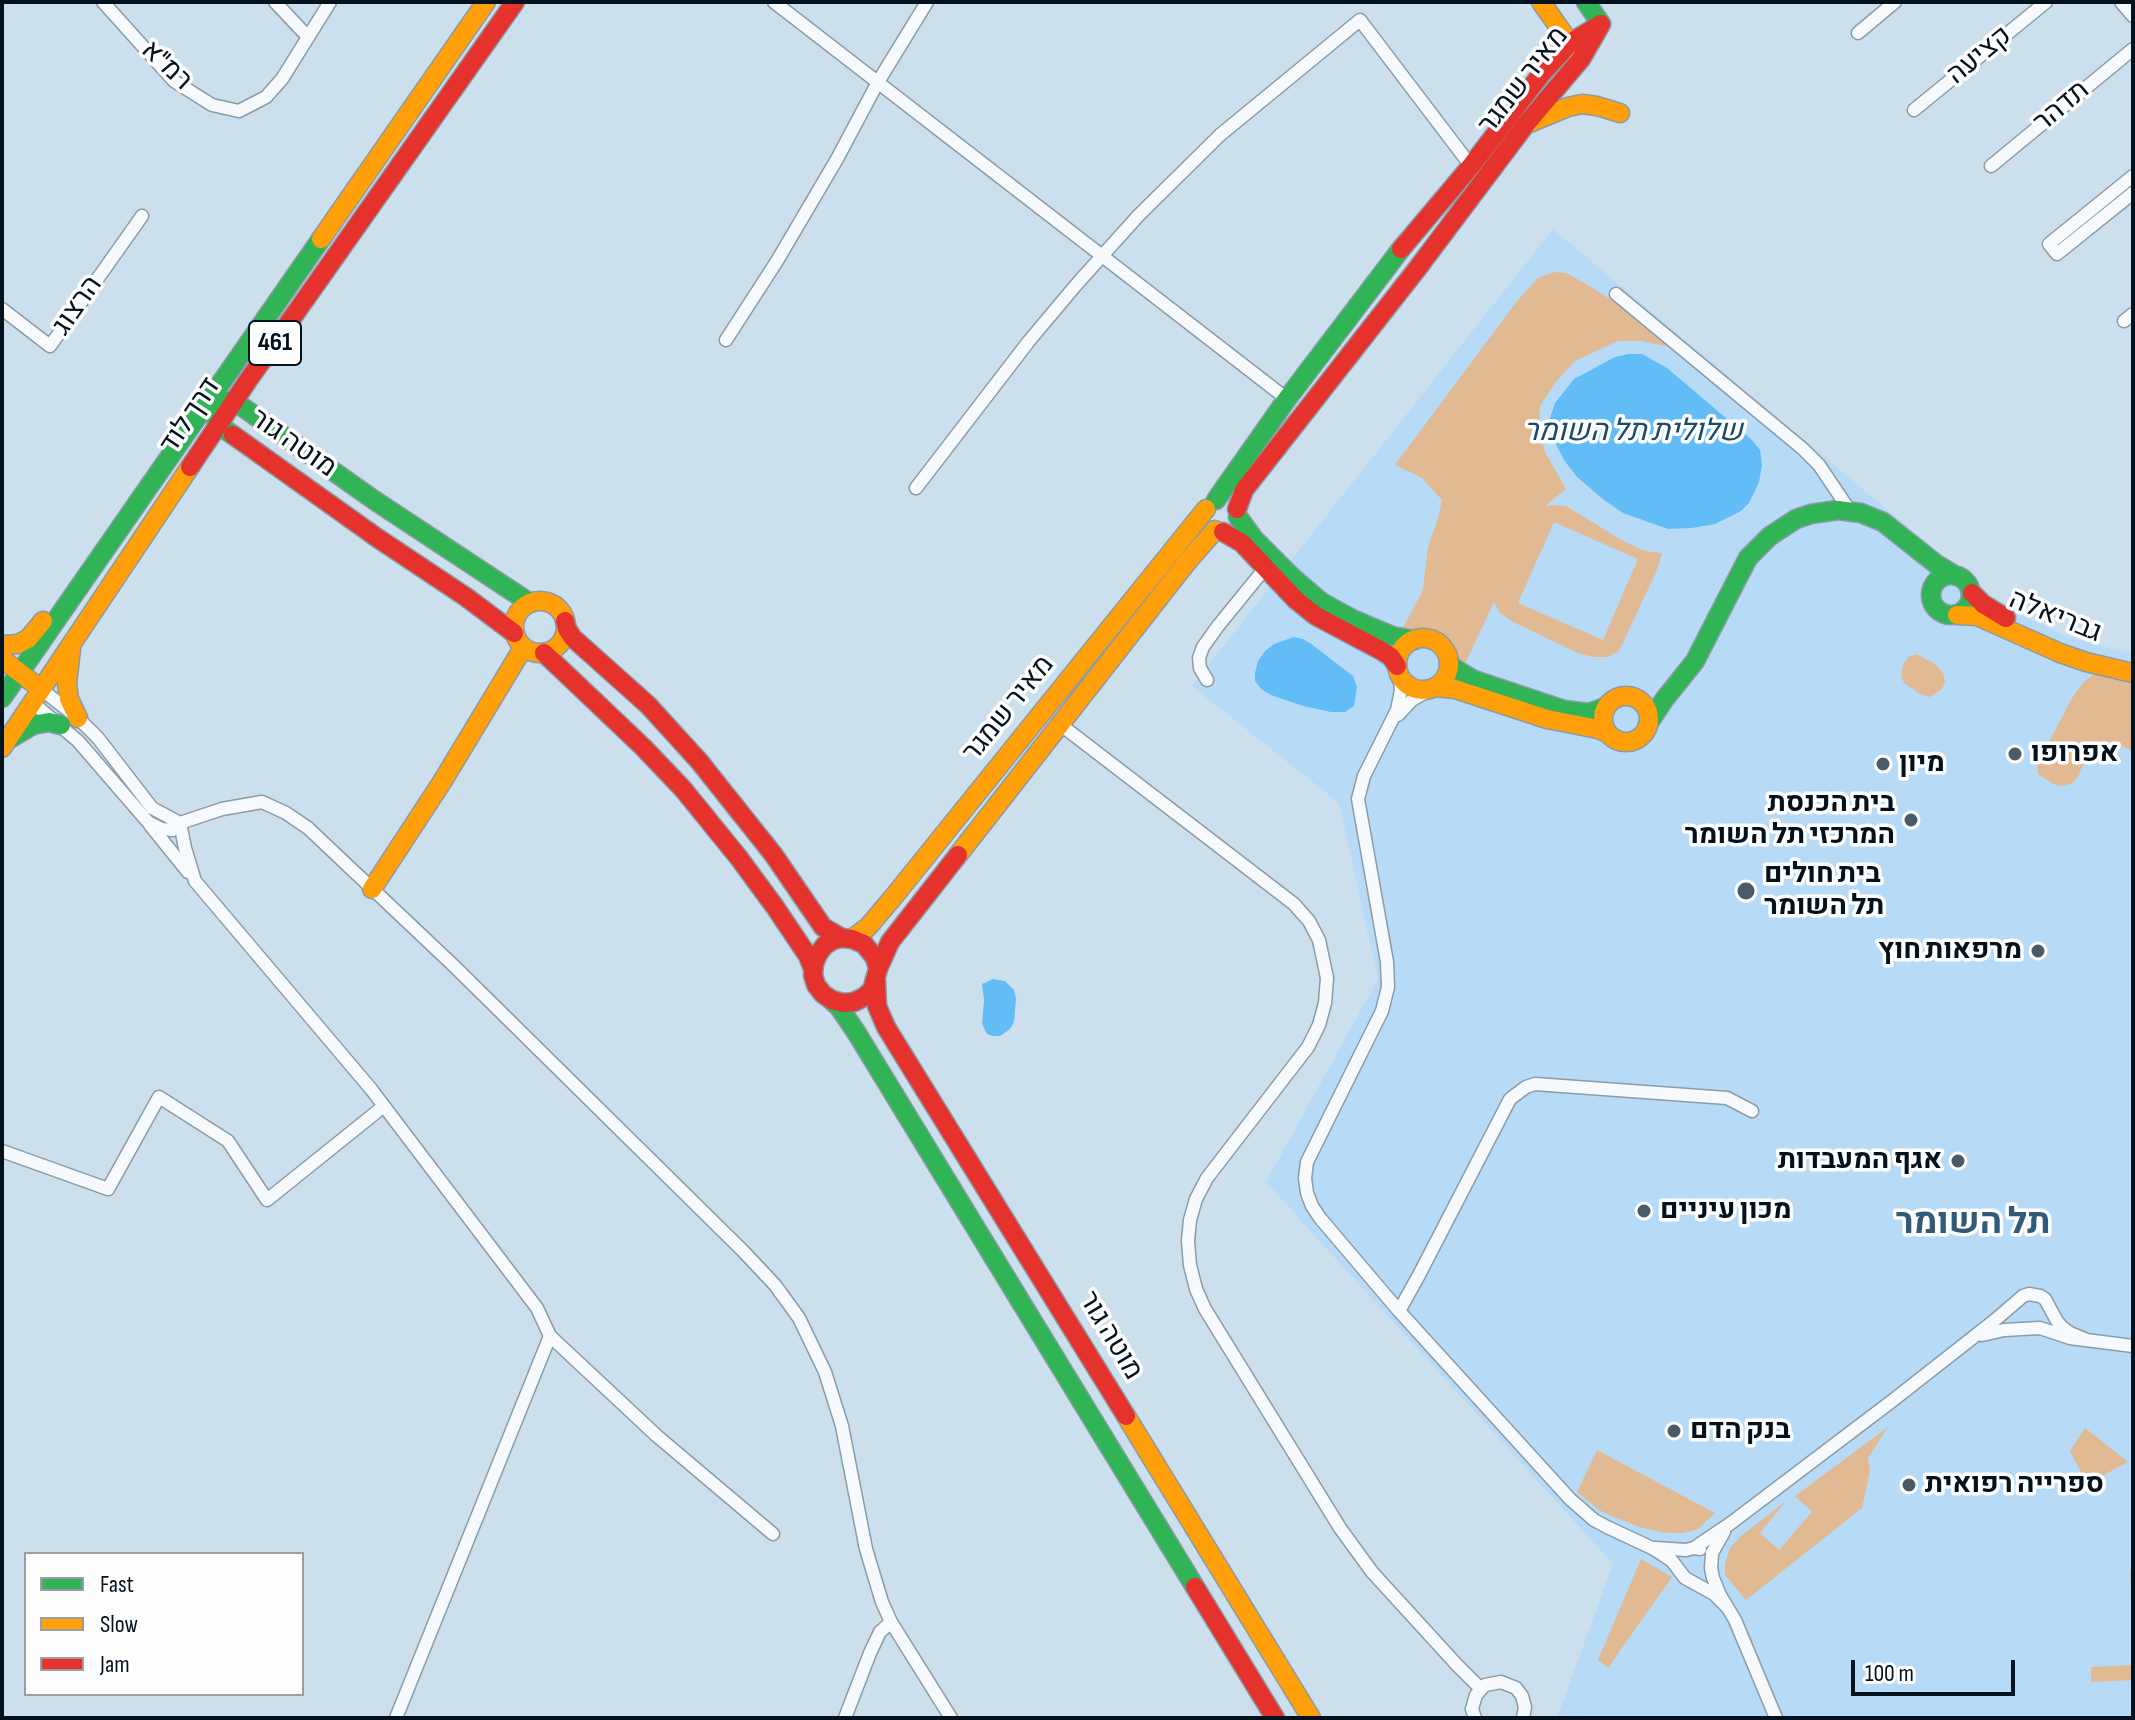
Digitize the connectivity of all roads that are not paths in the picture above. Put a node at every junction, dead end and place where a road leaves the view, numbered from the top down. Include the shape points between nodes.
1 (103, 2) edge
2 (275, 2) edge
3 (330, 2) edge
4 (486, 2) edge
5 (515, 2) edge
6 (774, 2) edge
7 (927, 2) edge
8 (1541, 2) edge
9 (1586, 2) edge
10 (1895, 2) edge
11 (2046, 2) edge
12 (2121, 2) edge
13 (2133, 16) edge
14 (1601, 24) junction
15 (1858, 33) dead end
16 (308, 37) junction
17 (1570, 43) junction
18 (2133, 49) edge
19 (1581, 59) junction
20 (878, 82) junction
21 (1914, 110) dead end
22 (1620, 113) dead end
23 (1526, 124) junction
24 (1471, 166) junction
25 (1991, 166) dead end
26 (2133, 176) edge
27 (2133, 193) edge
28 (142, 216) dead end
29 (1397, 254) junction
30 (1102, 255) junction
31 (1417, 269) junction
32 (1616, 294) dead end
33 (2, 309) edge
34 (726, 340) dead end
35 (1287, 399) junction
36 (209, 400) junction
37 (234, 401) junction
38 (218, 425) junction
39 (178, 443) junction
40 (916, 488) dead end
41 (1211, 505) junction
42 (1850, 511) junction
43 (1238, 513) junction
44 (1219, 531) junction
45 (1905, 538) junction
46 (1266, 567) junction
47 (1954, 575) junction
48 (1972, 593) junction
49 (1931, 598) junction
50 (530, 603) junction
51 (1957, 615) junction
52 (565, 621) junction
53 (1414, 640) junction
54 (519, 641) junction
55 (72, 644) junction
56 (2, 645) edge
57 (544, 653) junction
58 (2, 659) edge
59 (1449, 661) junction
60 (2133, 663) edge
61 (1399, 671) junction
62 (2133, 673) edge
63 (1207, 680) dead end
64 (9, 684) edge
65 (1674, 687) junction
66 (1433, 688) junction
67 (36, 696) junction
68 (1637, 698) junction
69 (1605, 707) junction
70 (1393, 721) junction
71 (70, 722) junction
72 (1648, 724) junction
73 (1061, 725) junction
74 (1607, 733) junction
75 (5, 744) edge
76 (148, 822) junction
77 (180, 823) junction
78 (195, 881) junction
79 (372, 889) junction
80 (847, 938) junction
81 (813, 969) junction
82 (877, 974) junction
83 (830, 999) junction
84 (384, 1106) junction
85 (1752, 1111) dead end
86 (2, 1151) edge
87 (2017, 1303) junction
88 (2050, 1310) junction
89 (1399, 1311) junction
90 (2034, 1329) junction
91 (550, 1336) junction
92 (2087, 1340) junction
93 (1968, 1341) junction
94 (2133, 1346) edge
95 (1731, 1523) junction
96 (773, 1534) dead end
97 (1652, 1548) junction
98 (1690, 1549) junction
99 (1711, 1565) junction
100 (1680, 1573) junction
101 (1692, 1581) junction
102 (1727, 1607) junction
103 (891, 1622) junction
104 (1481, 1689) junction
105 (1471, 1715) edge
106 (396, 1718) edge
107 (845, 1718) edge
108 (951, 1718) edge
109 (1275, 1718) edge
110 (1311, 1718) edge
111 (1523, 1718) edge
112 (1776, 1718) edge

1 - 16 street, רמ"א via 174,81 212,105 239,111 266,97
2 - 16 street
3 - 16 street, רמ"א
4 - 36 street, דרך לוד / 461
5 - 37 street, דרך לוד / 461
6 - 20 street
7 - 20 street
8 - 17 street
9 - 14 street
10 - 15 street
11 - 21 street, קציעה
12 - 13 street
14 - 17 street, מאיר שמגר
14 - 19 street, מאיר שמגר
17 - 19 street
17 - 24 street, מאיר שמגר
18 - 25 street, תדהר
19 - 23 street, מאיר שמגר
20 - 30 street
20 - 34 street via 792,236
22 - 23 street via 1582,104
23 - 31 street, מאיר שמגר
24 - 29 street, מאיר שמגר
24 - 30 street via 1360,20 1220,135
26 - 27 street via 2049,244 2057,254
28 - 33 street, הרצוג via 50,346
29 - 31 street
29 - 35 street, מאיר שמגר
30 - 35 street
30 - 40 street
31 - 43 street, מאיר שמגר via 1244,490
32 - 42 street via 1803,449
35 - 41 street, מאיר שמגר
36 - 37 street, מוטה גור
36 - 38 street, מוטה גור
36 - 39 street, דרך לוד / 461
37 - 38 street, דרך לוד / 461
37 - 50 street, מוטה גור
38 - 54 street, מוטה גור via 466,597
38 - 55 street, דרך לוד / 461
39 - 56 street via 116,517 36,631 18,644
39 - 64 street, דרך לוד / 461
41 - 43 street via 1226,499
41 - 44 street via 1206,519
41 - 80 street, מאיר שמגר via 895,895 868,927
42 - 45 street via 1883,522
42 - 65 street via 1796,519 1760,545 1748,558 1700,654
43 - 44 street via 1233,527
43 - 53 street via 1254,539 1321,602 1392,636
44 - 46 street via 1242,543
44 - 73 street, מאיר שמגר via 1207,537
45 - 47 street
45 - 49 street via 1925,568
46 - 61 street via 1316,616 1382,651
46 - 63 street via 1203,647 1200,668
47 - 48 street via 1966,581
47 - 49 street via 1937,581
48 - 51 street via 1968,607
48 - 60 street, גבריאלה via 1993,611 2037,633
49 - 51 street via 1944,614
50 - 52 street via 553,605
50 - 54 street via 516,617
51 - 62 street, גבריאלה via 1977,616 2060,653
52 - 57 street via 561,642
52 - 80 street via 573,638 648,705 699,761 823,927
53 - 59 street via 1436,641
53 - 61 street via 1400,652
54 - 57 street via 530,652
54 - 79 street via 442,782
55 - 67 street, דרך לוד / 461
55 - 71 street
57 - 81 street via 683,789 766,894
58 - 64 street
59 - 66 street via 1446,676
59 - 69 street via 1474,680 1564,710 1589,713
61 - 66 street via 1410,687
61 - 70 street via 1400,700
64 - 67 street
65 - 68 street
65 - 72 street
66 - 70 street via 1412,700
66 - 74 street via 1455,689
67 - 71 street
67 - 75 street, דרך לוד / 461
68 - 69 street via 1621,695
68 - 72 street via 1647,709
69 - 74 street
70 - 89 street via 1358,799 1387,962 1386,1001 1313,1146 1305,1178 1320,1218
71 - 75 street via 33,725
71 - 76 street via 78,741
71 - 77 street via 98,738 152,808
72 - 74 street via 1629,742
73 - 82 street, מאיר שמגר via 890,942
73 - 104 street via 1294,904 1319,940 1327,978 1319,1025 1308,1047 1207,1178 1190,1220 1190,1265 1205,1309 1340,1528 1372,1572
76 - 77 street via 173,830
76 - 78 street
77 - 78 street
77 - 79 street via 262,802 308,828
78 - 84 street
79 - 103 street via 743,1251 799,1318 838,1412 866,1549
80 - 81 street via 825,945
80 - 82 street via 869,949
81 - 83 street via 816,985
82 - 83 street via 864,997 843,1003
82 - 110 street, מוטה גור via 877,1006 886,1027
83 - 109 street via 856,1032
84 - 86 street via 267,1200 228,1141 159,1097 108,1189
84 - 91 street via 537,1308
85 - 89 street via 1727,1098 1526,1087 1510,1099
87 - 88 street via 2035,1294
87 - 90 street via 2017,1323
87 - 93 street
88 - 90 street via 2047,1322
88 - 92 street via 2062,1327
89 - 97 street via 1580,1509
90 - 92 street
90 - 93 street via 1992,1331
91 - 96 street
91 - 106 street
92 - 94 street
93 - 95 street
95 - 98 street
95 - 99 street via 1716,1543
97 - 98 street
97 - 100 street
98 - 99 street via 1703,1550
98 - 100 street via 1678,1562
99 - 101 street via 1702,1580
99 - 102 street
100 - 101 street
101 - 102 street
102 - 112 street
103 - 107 street via 880,1632
103 - 108 street
104 - 105 street
104 - 111 street via 1501,1682 1516,1688 1524,1702

